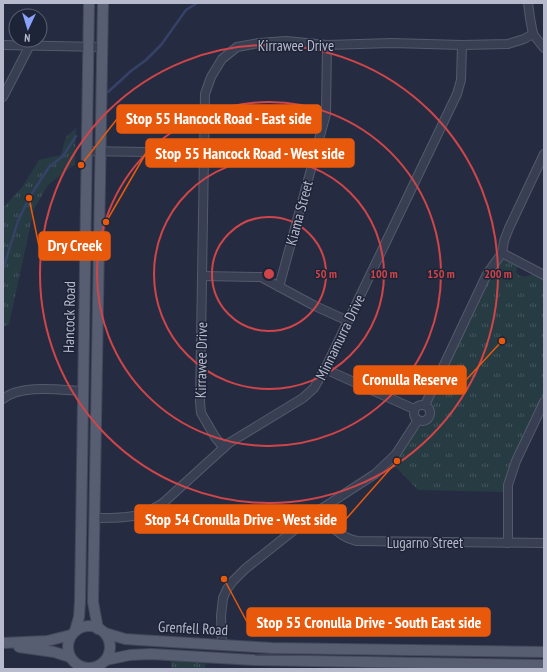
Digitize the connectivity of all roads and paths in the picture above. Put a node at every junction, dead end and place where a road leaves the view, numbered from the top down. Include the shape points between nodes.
1 (88, 3) edge
2 (102, 3) edge
3 (528, 3) edge
4 (533, 34) junction
5 (48, 45) edge
6 (327, 45) junction
7 (462, 45) junction
8 (88, 46) junction
9 (102, 47) junction
10 (28, 48) edge
11 (544, 48) edge
12 (3, 98) edge
13 (86, 152) junction
14 (100, 152) junction
15 (204, 153) junction
16 (544, 154) edge
17 (502, 253) junction
18 (544, 275) edge
19 (202, 276) junction
20 (279, 287) junction
21 (348, 321) junction
22 (325, 369) junction
23 (83, 391) junction
24 (3, 399) edge
25 (544, 402) edge
26 (425, 405) junction
27 (414, 409) junction
28 (418, 420) junction
29 (224, 448) junction
30 (319, 510) junction
31 (95, 518) junction
32 (508, 543) junction
33 (544, 543) edge
34 (102, 631) junction
35 (73, 633) junction
36 (3, 644) edge
37 (222, 645) junction
38 (510, 652) junction
39 (544, 652) edge
40 (222, 658) junction
41 (72, 662) edge
42 (103, 664) edge
43 (544, 664) edge
44 (510, 667) edge

1 - 8 main road, Hancock Road
2 - 9 main road, Hancock Road
3 - 4 street
4 - 7 street, Kirrawee Drive via 508,44
4 - 11 street
5 - 8 street
6 - 7 street, Kirrawee Drive
6 - 15 street, Kirrawee Drive via 286,41 259,43 238,47 222,59 211,76 205,94
6 - 20 street, Kiama Street via 326,114
7 - 21 street, Minnamurra Drive via 461,80 457,94
8 - 9 street
8 - 13 main road, Hancock Road
9 - 14 main road, Hancock Road
10 - 12 street
13 - 14 street
13 - 23 main road, Hancock Road
14 - 15 street
14 - 31 main road, Hancock Road
15 - 19 street, Kirrawee Drive
16 - 17 street via 504,241
17 - 18 street
17 - 26 street via 486,274
19 - 20 street via 262,277
19 - 29 street, Kirrawee Drive via 201,413
20 - 21 street
21 - 22 street, Minnamurra Drive
22 - 27 street
22 - 29 street, Minnamurra Drive via 314,388 303,398 240,435
23 - 24 street via 19,391
23 - 35 main road, Hancock Road via 80,602 79,617
25 - 32 street via 508,484
26 - 27 street via 421,404
26 - 28 street via 430,412 429,416 422,421
27 - 28 street via 413,413
28 - 30 street via 403,445 386,464 361,484
29 - 31 street, Minnamurra Drive via 152,510 132,517
30 - 32 street, Lugarno Street via 342,536 357,541
30 - 37 street via 245,569 227,589 222,607
31 - 34 main road, Hancock Road via 93,602
32 - 33 street, Lugarno Street
34 - 35 main road via 86,626
34 - 37 main road, Grenfell Road via 122,638 139,640
34 - 42 main road via 110,646
35 - 36 main road via 47,641
35 - 41 main road via 67,646
36 - 41 main road via 54,652
37 - 38 main road, Grenfell Road
37 - 40 main road
38 - 39 main road, Grenfell Road
38 - 44 main road
40 - 42 main road, Grenfell Road via 130,655
40 - 44 main road, Grenfell Road
41 - 42 main road via 87,669
43 - 44 main road, Grenfell Road

